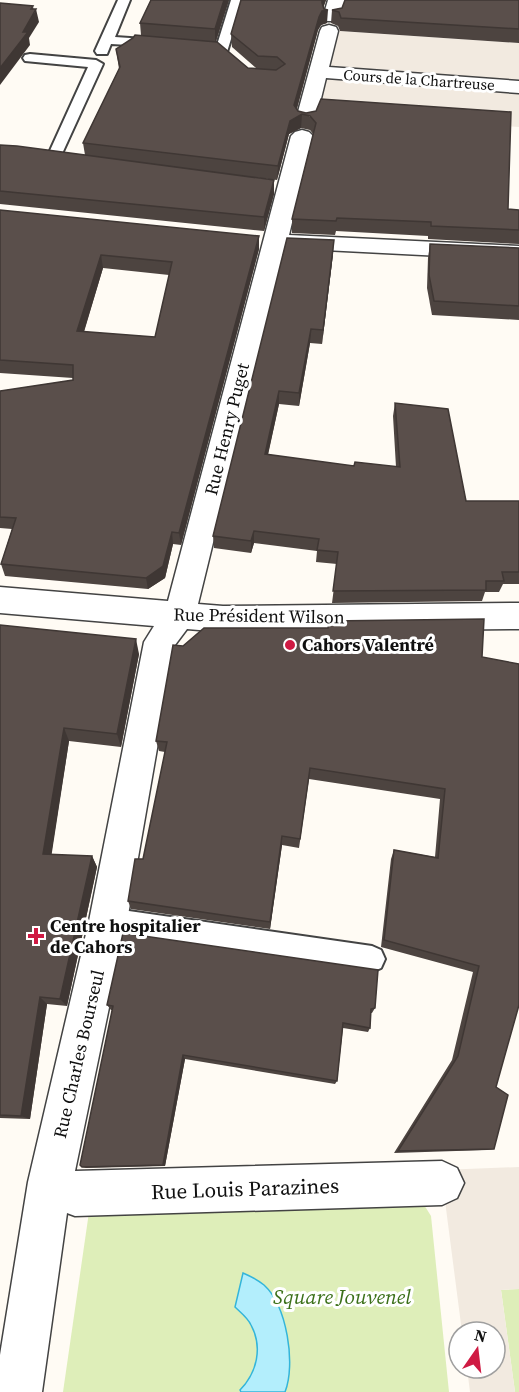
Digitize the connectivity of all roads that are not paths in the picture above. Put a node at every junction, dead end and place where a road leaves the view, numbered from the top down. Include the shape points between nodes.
1 (124, 0) edge
2 (237, 0) edge
3 (333, 16) edge
4 (107, 40) junction
5 (222, 49) junction
6 (30, 58) dead end
7 (234, 61) edge
8 (96, 64) junction
9 (319, 72) junction
10 (519, 87) edge
11 (72, 160) edge
12 (262, 239) junction
13 (519, 253) edge
14 (0, 600) edge
15 (178, 616) junction
16 (519, 616) edge
17 (108, 921) junction
18 (372, 959) dead end
19 (50, 1182) junction
20 (442, 1183) dead end
21 (14, 1322) edge
22 (18, 1392) edge

1 - 4 lane
2 - 5 lane
3 - 9 street, Rue Henry Puget
4 - 5 lane
4 - 8 lane
5 - 7 lane
6 - 8 lane
8 - 11 lane via 50,155
9 - 10 street, Cours de la Chartreuse
9 - 12 street, Rue Henry Puget via 304,128
12 - 13 street
12 - 15 street, Rue Henry Puget via 187,592
14 - 15 street, Rue Président Wilson
15 - 16 street, Rue Président Wilson via 223,619
15 - 17 street, Rue Charles Bourseul via 160,642
17 - 18 lane
17 - 19 street, Rue Charles Bourseul
19 - 20 street, Rue Louis Parazines via 75,1194
19 - 21 street, Rue Charles Bourseul
21 - 22 street, Rue Charles Bourseul

